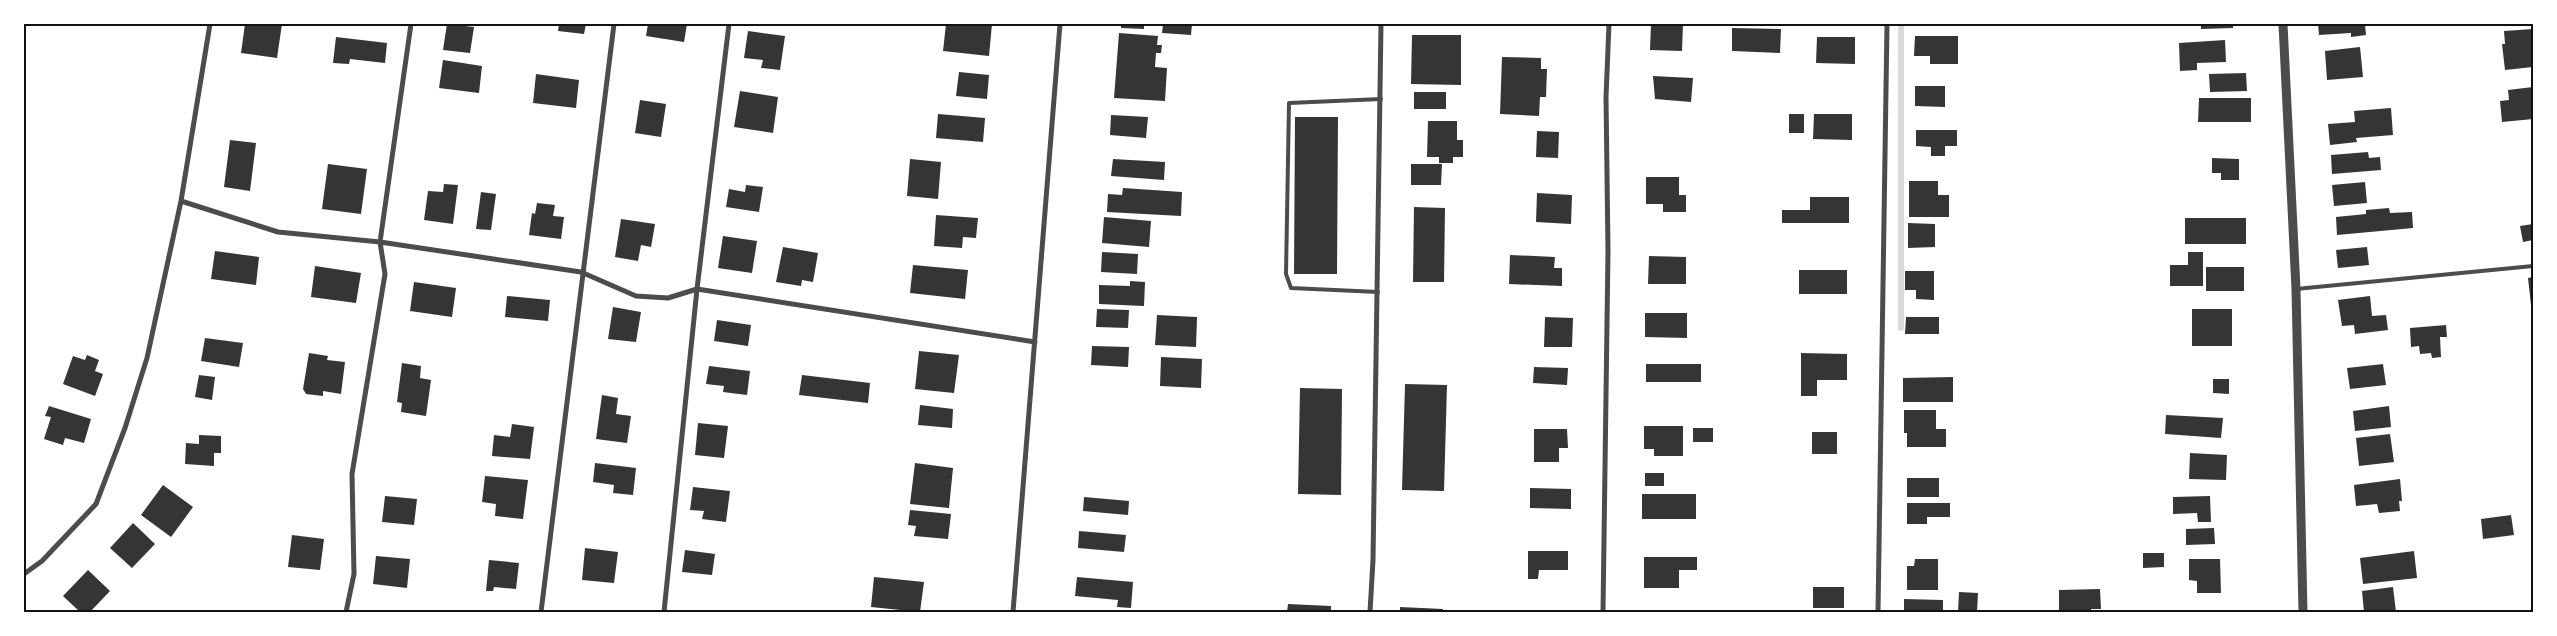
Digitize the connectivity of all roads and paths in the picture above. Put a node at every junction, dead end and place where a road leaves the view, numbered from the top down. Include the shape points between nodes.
1 (210, 24) edge
2 (411, 24) edge
3 (614, 24) edge
4 (729, 24) edge
5 (1060, 24) edge
6 (1381, 24) edge
7 (1609, 24) edge
8 (1887, 24) edge
9 (2283, 24) edge
10 (1382, 99) junction
11 (181, 201) junction
12 (380, 242) junction
13 (2533, 266) edge
14 (582, 272) junction
15 (697, 289) junction
16 (2296, 289) junction
17 (1378, 292) junction
18 (1035, 342) junction
19 (24, 574) edge
20 (346, 612) edge
21 (541, 612) edge
22 (664, 612) edge
23 (1013, 612) edge
24 (1370, 612) edge
25 (1603, 612) edge
26 (1878, 612) edge
27 (2303, 612) edge

1 - 11 street
2 - 12 street
3 - 14 street
4 - 15 street
5 - 18 street
6 - 10 street
7 - 25 street
8 - 26 street
9 - 16 street
10 - 17 street
10 - 17 lane via 1289,103 1286,274 1291,288
11 - 12 street via 278,232
11 - 19 street via 147,358 96,504 42,561
12 - 14 street
12 - 20 street via 385,274 352,474 354,574
13 - 16 lane
14 - 15 street via 636,296 668,298
14 - 21 street
15 - 18 street
15 - 22 street
16 - 27 street
17 - 24 street
18 - 23 street

